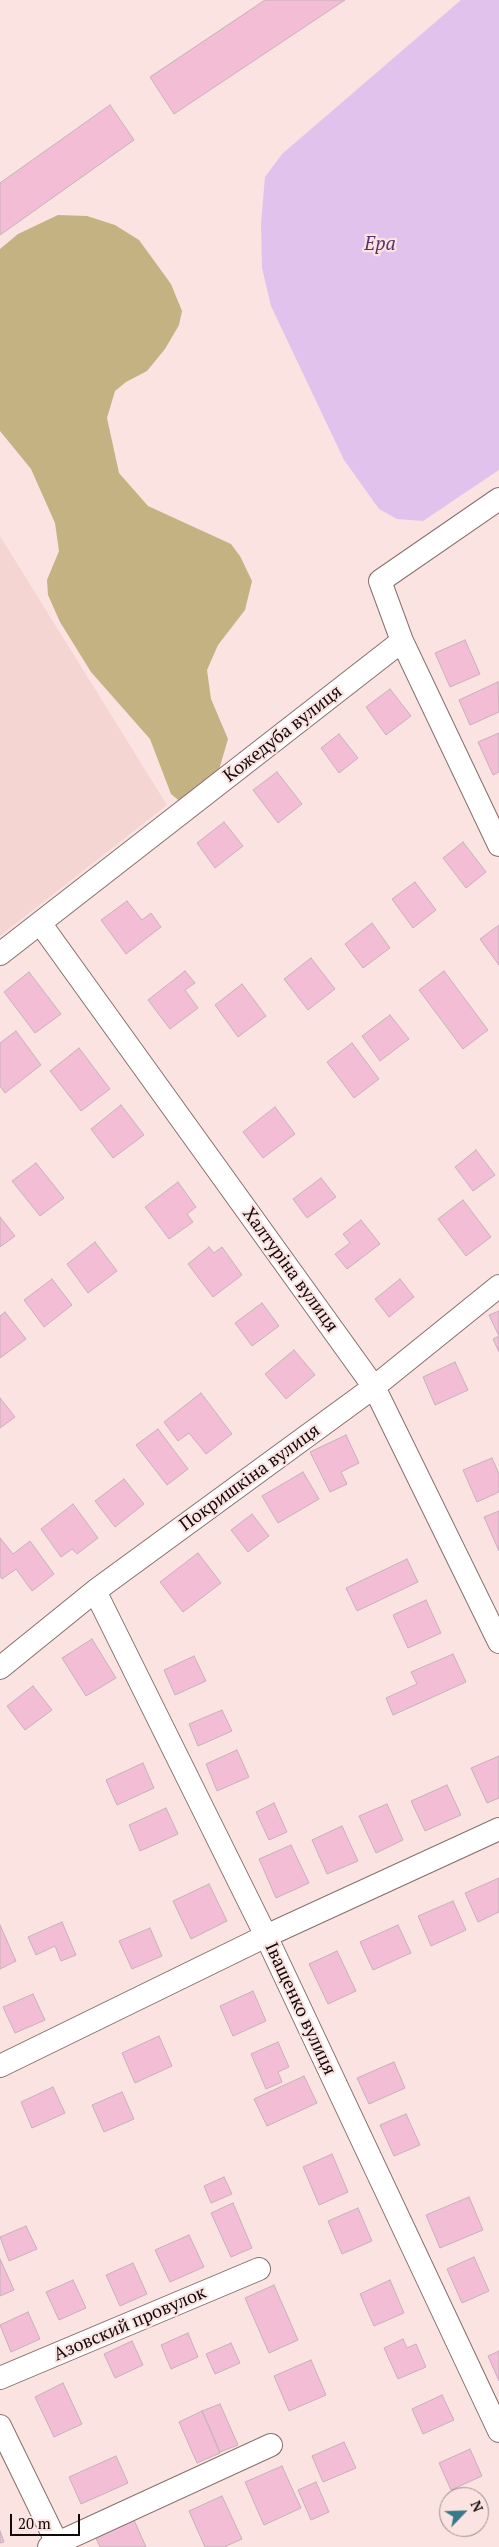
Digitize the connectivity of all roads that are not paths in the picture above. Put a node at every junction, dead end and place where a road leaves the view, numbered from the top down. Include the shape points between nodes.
1 (499, 499) edge
2 (402, 641) junction
3 (499, 845) edge
4 (40, 923) junction
5 (0, 954) edge
6 (499, 1286) edge
7 (374, 1388) junction
8 (96, 1591) junction
9 (499, 1642) edge
10 (0, 1668) edge
11 (499, 1828) edge
12 (266, 1936) junction
13 (0, 2066) edge
14 (260, 2269) dead end
15 (0, 2378) edge
16 (0, 2426) edge
17 (499, 2430) edge
18 (271, 2445) dead end
19 (55, 2546) edge

1 - 2 street via 380,581
2 - 3 street
2 - 4 street, Кожедуба вулиця
4 - 5 street, Кожедуба вулиця
4 - 7 street, Халтуріна вулиця
6 - 7 street, Покришкіна вулиця
7 - 8 street, Покришкіна вулиця
7 - 9 street, Халтуріна вулиця
8 - 10 street, Покришкіна вулиця
8 - 12 street, Іващенко вулиця
11 - 12 street
12 - 13 street
12 - 17 street, Іващенко вулиця
14 - 15 street, Азовский провулок
16 - 19 street
18 - 19 street

